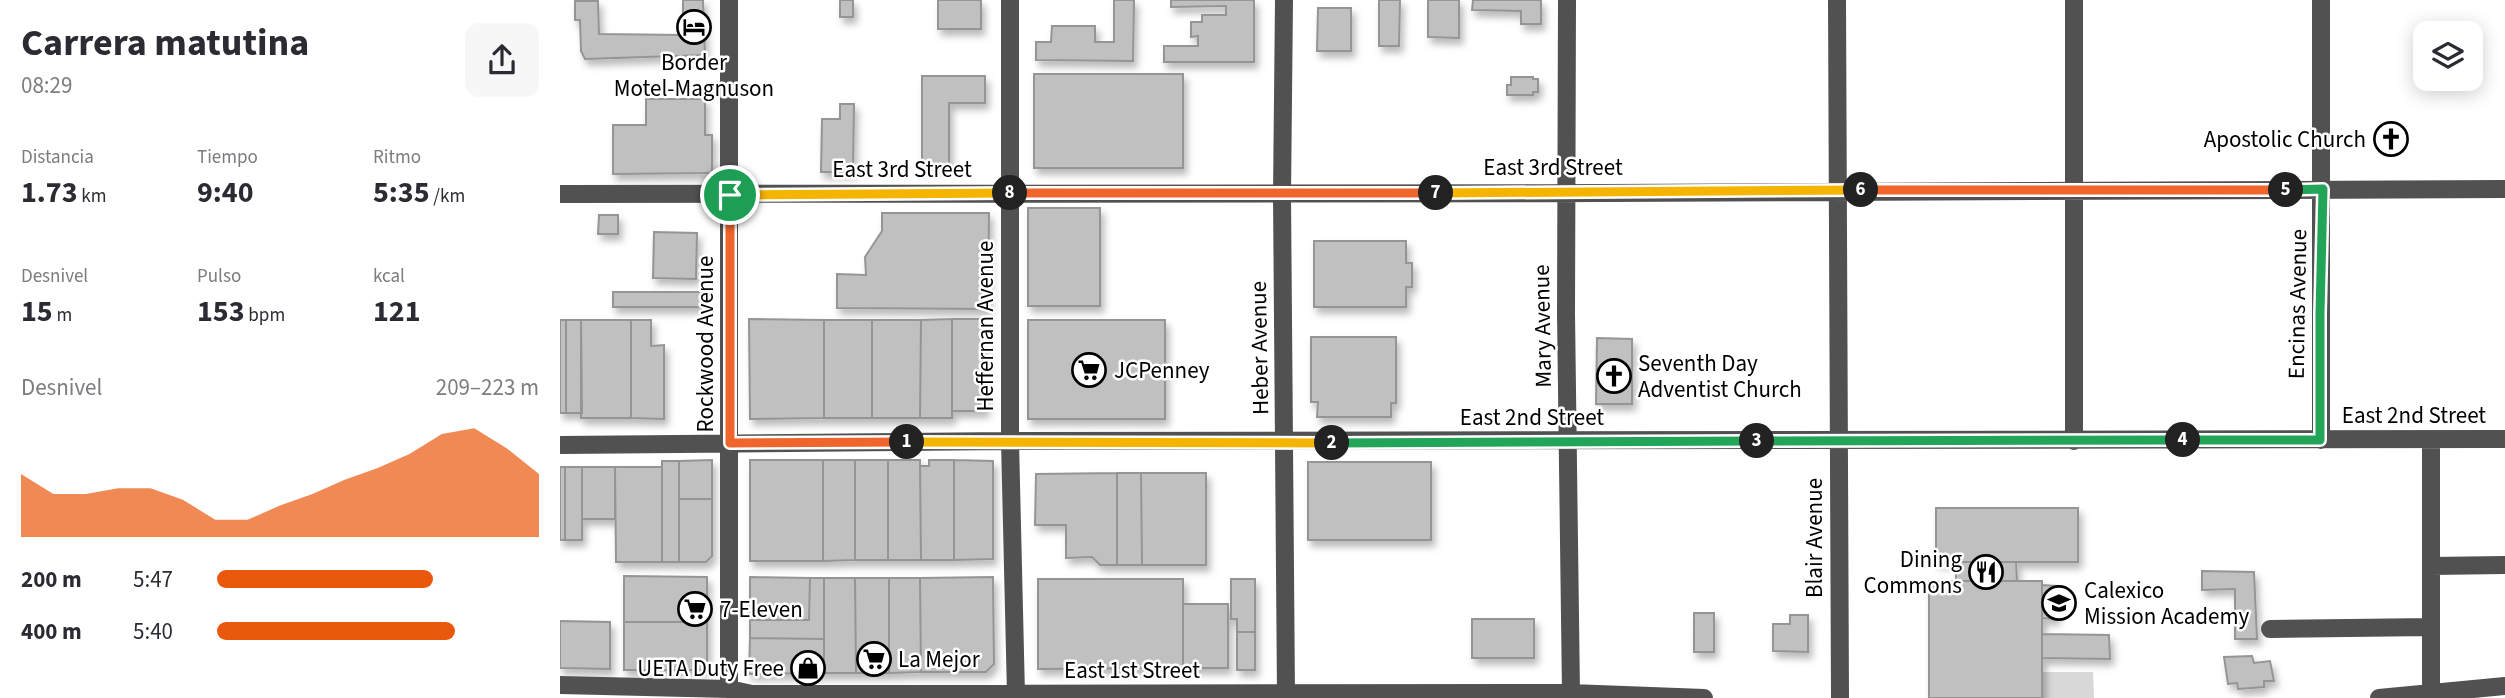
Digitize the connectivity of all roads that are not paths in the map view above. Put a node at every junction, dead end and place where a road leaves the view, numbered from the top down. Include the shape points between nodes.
1 (729, 0) edge
2 (1010, 0) edge
3 (1284, 0) edge
4 (1567, 0) edge
5 (1838, 0) edge
6 (2074, 0) edge
7 (2321, 0) edge
8 (2323, 189) junction
9 (2505, 189) edge
10 (1838, 190) junction
11 (1566, 191) junction
12 (2075, 191) junction
13 (1010, 193) junction
14 (560, 194) edge
15 (730, 195) junction
16 (1282, 195) junction
17 (2505, 439) edge
18 (2320, 440) junction
19 (2431, 440) junction
20 (1838, 441) junction
21 (2074, 441) junction
22 (1010, 442) junction
23 (1568, 442) junction
24 (730, 443) junction
25 (1285, 443) junction
26 (560, 444) edge
27 (2505, 565) edge
28 (2431, 566) junction
29 (2431, 627) junction
30 (2270, 629) dead end
31 (560, 685) edge
32 (2505, 686) edge
33 (729, 689) junction
34 (1571, 693) junction
35 (2431, 693) junction
36 (1286, 695) junction
37 (1016, 697) edge
38 (1704, 698) edge
39 (1840, 698) edge
40 (2379, 698) edge

1 - 15 street, Rockwood Avenue
2 - 13 street, Heffernan Avenue
3 - 16 street, Heber Avenue
4 - 11 street, Mary Avenue
5 - 10 street, Blair Avenue
6 - 12 street
7 - 8 street, Encinas Avenue
8 - 9 street, East 3rd Street
8 - 12 street, East 3rd Street
8 - 18 street, Encinas Avenue
10 - 11 street, East 3rd Street
10 - 12 street, East 3rd Street
10 - 20 street, Blair Avenue
11 - 16 street, East 3rd Street
11 - 23 street, Mary Avenue
12 - 21 street
13 - 15 street, East 3rd Street
13 - 16 street, East 3rd Street
13 - 22 street, Heffernan Avenue
14 - 15 street, East 3rd Street
15 - 24 street, Rockwood Avenue
16 - 25 street, Heber Avenue
17 - 19 street, East 2nd Street
18 - 19 street, East 2nd Street
18 - 21 street, East 2nd Street
19 - 28 street
20 - 21 street, East 2nd Street
20 - 23 street, East 2nd Street
20 - 39 street, Blair Avenue
22 - 24 street, East 2nd Street
22 - 25 street, East 2nd Street
22 - 37 street, Heffernan Avenue
23 - 25 street, East 2nd Street
23 - 34 street, Mary Avenue
24 - 26 street, East 2nd Street
24 - 33 street, Rockwood Avenue
25 - 36 street, Heber Avenue
27 - 28 street
28 - 29 street
29 - 30 street
29 - 35 street
31 - 33 street, East 1st Street
32 - 35 street
33 - 37 street, East 1st Street via 752,694
34 - 36 street, East 1st Street
34 - 38 street, East 1st Street
35 - 40 street
36 - 37 street, East 1st Street

